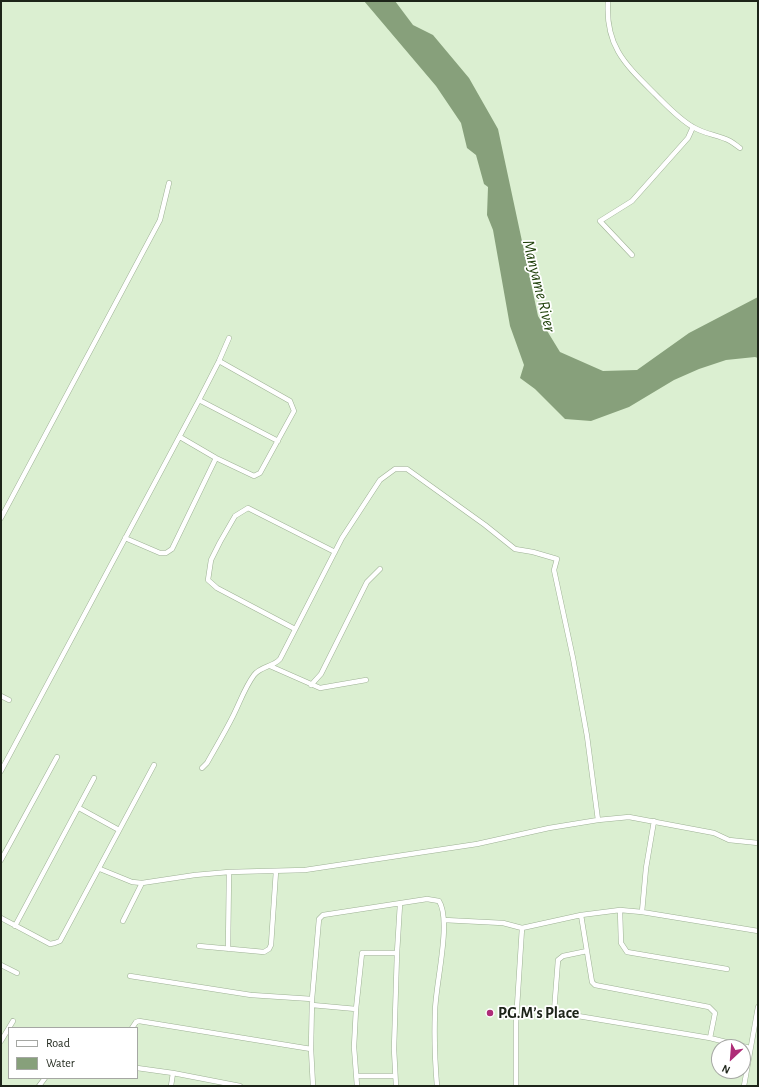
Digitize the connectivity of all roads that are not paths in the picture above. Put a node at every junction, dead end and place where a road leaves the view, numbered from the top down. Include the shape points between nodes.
1 (608, 1) edge
2 (693, 127) junction
3 (740, 148) dead end
4 (169, 183) dead end
5 (632, 255) dead end
6 (229, 338) dead end
7 (219, 361) junction
8 (199, 400) junction
9 (180, 437) junction
10 (278, 441) junction
11 (216, 458) junction
12 (1, 518) edge
13 (125, 538) junction
14 (335, 552) junction
15 (380, 569) dead end
16 (295, 629) junction
17 (270, 666) junction
18 (366, 680) dead end
19 (311, 685) junction
20 (1, 696) edge
21 (9, 700) dead end
22 (57, 757) dead end
23 (154, 765) dead end
24 (202, 768) dead end
25 (1, 772) edge
26 (94, 778) dead end
27 (79, 808) junction
28 (598, 820) junction
29 (654, 821) junction
30 (119, 830) junction
31 (758, 843) edge
32 (1, 860) edge
33 (100, 869) junction
34 (276, 871) junction
35 (230, 872) junction
36 (142, 883) junction
37 (400, 904) junction
38 (620, 910) junction
39 (642, 912) junction
40 (581, 914) junction
41 (1, 918) edge
42 (444, 920) junction
43 (123, 921) dead end
44 (15, 926) junction
45 (522, 928) junction
46 (758, 931) edge
47 (199, 946) dead end
48 (228, 949) junction
49 (587, 951) junction
50 (397, 953) junction
51 (1, 965) edge
52 (727, 969) dead end
53 (17, 973) dead end
54 (130, 976) dead end
55 (312, 999) junction
56 (312, 1005) junction
57 (758, 1007) edge
58 (356, 1009) junction
59 (13, 1022) dead end
60 (10, 1027) edge
61 (133, 1027) edge
62 (8, 1030) edge
63 (710, 1038) junction
64 (714, 1039) edge
65 (1, 1040) edge
66 (751, 1043) edge
67 (311, 1049) junction
68 (138, 1068) edge
69 (173, 1073) junction
70 (357, 1076) junction
71 (395, 1076) junction
72 (171, 1086) edge
73 (240, 1086) edge
74 (313, 1086) edge
75 (357, 1086) edge
76 (396, 1086) edge
77 (437, 1086) edge
78 (516, 1086) edge

1 - 2 street via 609,27 623,61 675,114
2 - 3 street via 730,141
2 - 5 street via 688,138 632,201 600,220
4 - 12 street via 160,220
6 - 7 street
7 - 8 street
7 - 10 street via 290,401 294,411
8 - 9 street
8 - 10 street
9 - 11 street
9 - 13 street
10 - 11 street via 260,473 254,476
11 - 13 street via 172,549 160,553
13 - 25 street
14 - 16 street
14 - 16 street via 248,508 235,516 220,542 211,560 208,580 217,588
14 - 28 street via 380,480 395,469 407,468 516,550 557,559 554,570 587,736
15 - 19 street via 367,582 321,674
16 - 17 street via 280,658
17 - 19 street
17 - 24 street via 261,668 255,674
18 - 19 street via 323,688
20 - 21 street
22 - 32 street
23 - 30 street
26 - 27 street
27 - 30 street
27 - 44 street
28 - 29 street via 629,817
28 - 34 street via 477,844 305,870
29 - 31 street via 714,833 729,840
29 - 39 street
30 - 33 street
33 - 36 street via 132,882
33 - 44 street via 60,941 50,944
34 - 35 street
34 - 48 street via 269,949 264,952
35 - 36 street
35 - 48 street
36 - 43 street
37 - 42 street via 427,899 440,900
37 - 50 street
37 - 55 street via 320,916
38 - 39 street
38 - 40 street
38 - 52 street via 621,943 627,952
39 - 46 street
40 - 45 street
40 - 49 street
41 - 44 street
42 - 45 street via 503,923
42 - 77 street via 435,1011
45 - 78 street via 516,1024
47 - 48 street
49 - 63 street via 592,982 595,985 709,1007 715,1013
49 - 63 street via 563,956 558,960 554,1012
50 - 58 street via 362,953
50 - 71 street
51 - 53 street
54 - 55 street via 251,995
55 - 56 street
56 - 58 street
56 - 67 street
57 - 66 street
58 - 70 street via 354,1047
59 - 60 street
61 - 67 street via 139,1021
62 - 65 street
63 - 64 street
67 - 74 street
68 - 69 street
69 - 72 street
69 - 73 street
70 - 71 street
70 - 75 street
71 - 76 street

